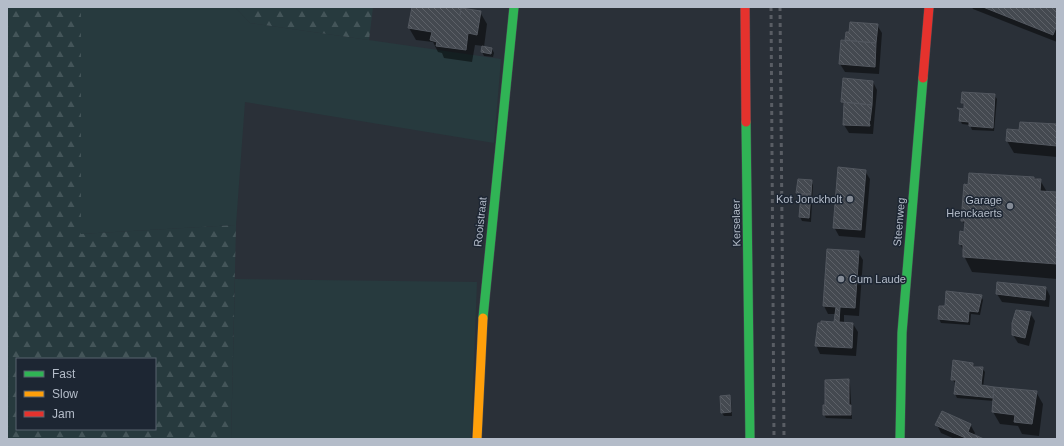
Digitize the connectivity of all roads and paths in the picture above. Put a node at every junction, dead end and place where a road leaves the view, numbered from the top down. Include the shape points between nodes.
1 (514, 7) edge
2 (745, 7) edge
3 (929, 7) edge
4 (477, 439) edge
5 (750, 439) edge
6 (900, 439) edge

1 - 4 street, Rooistraat via 480,343
2 - 5 street, Kerselaer
3 - 6 street, Steenweg via 902,333

